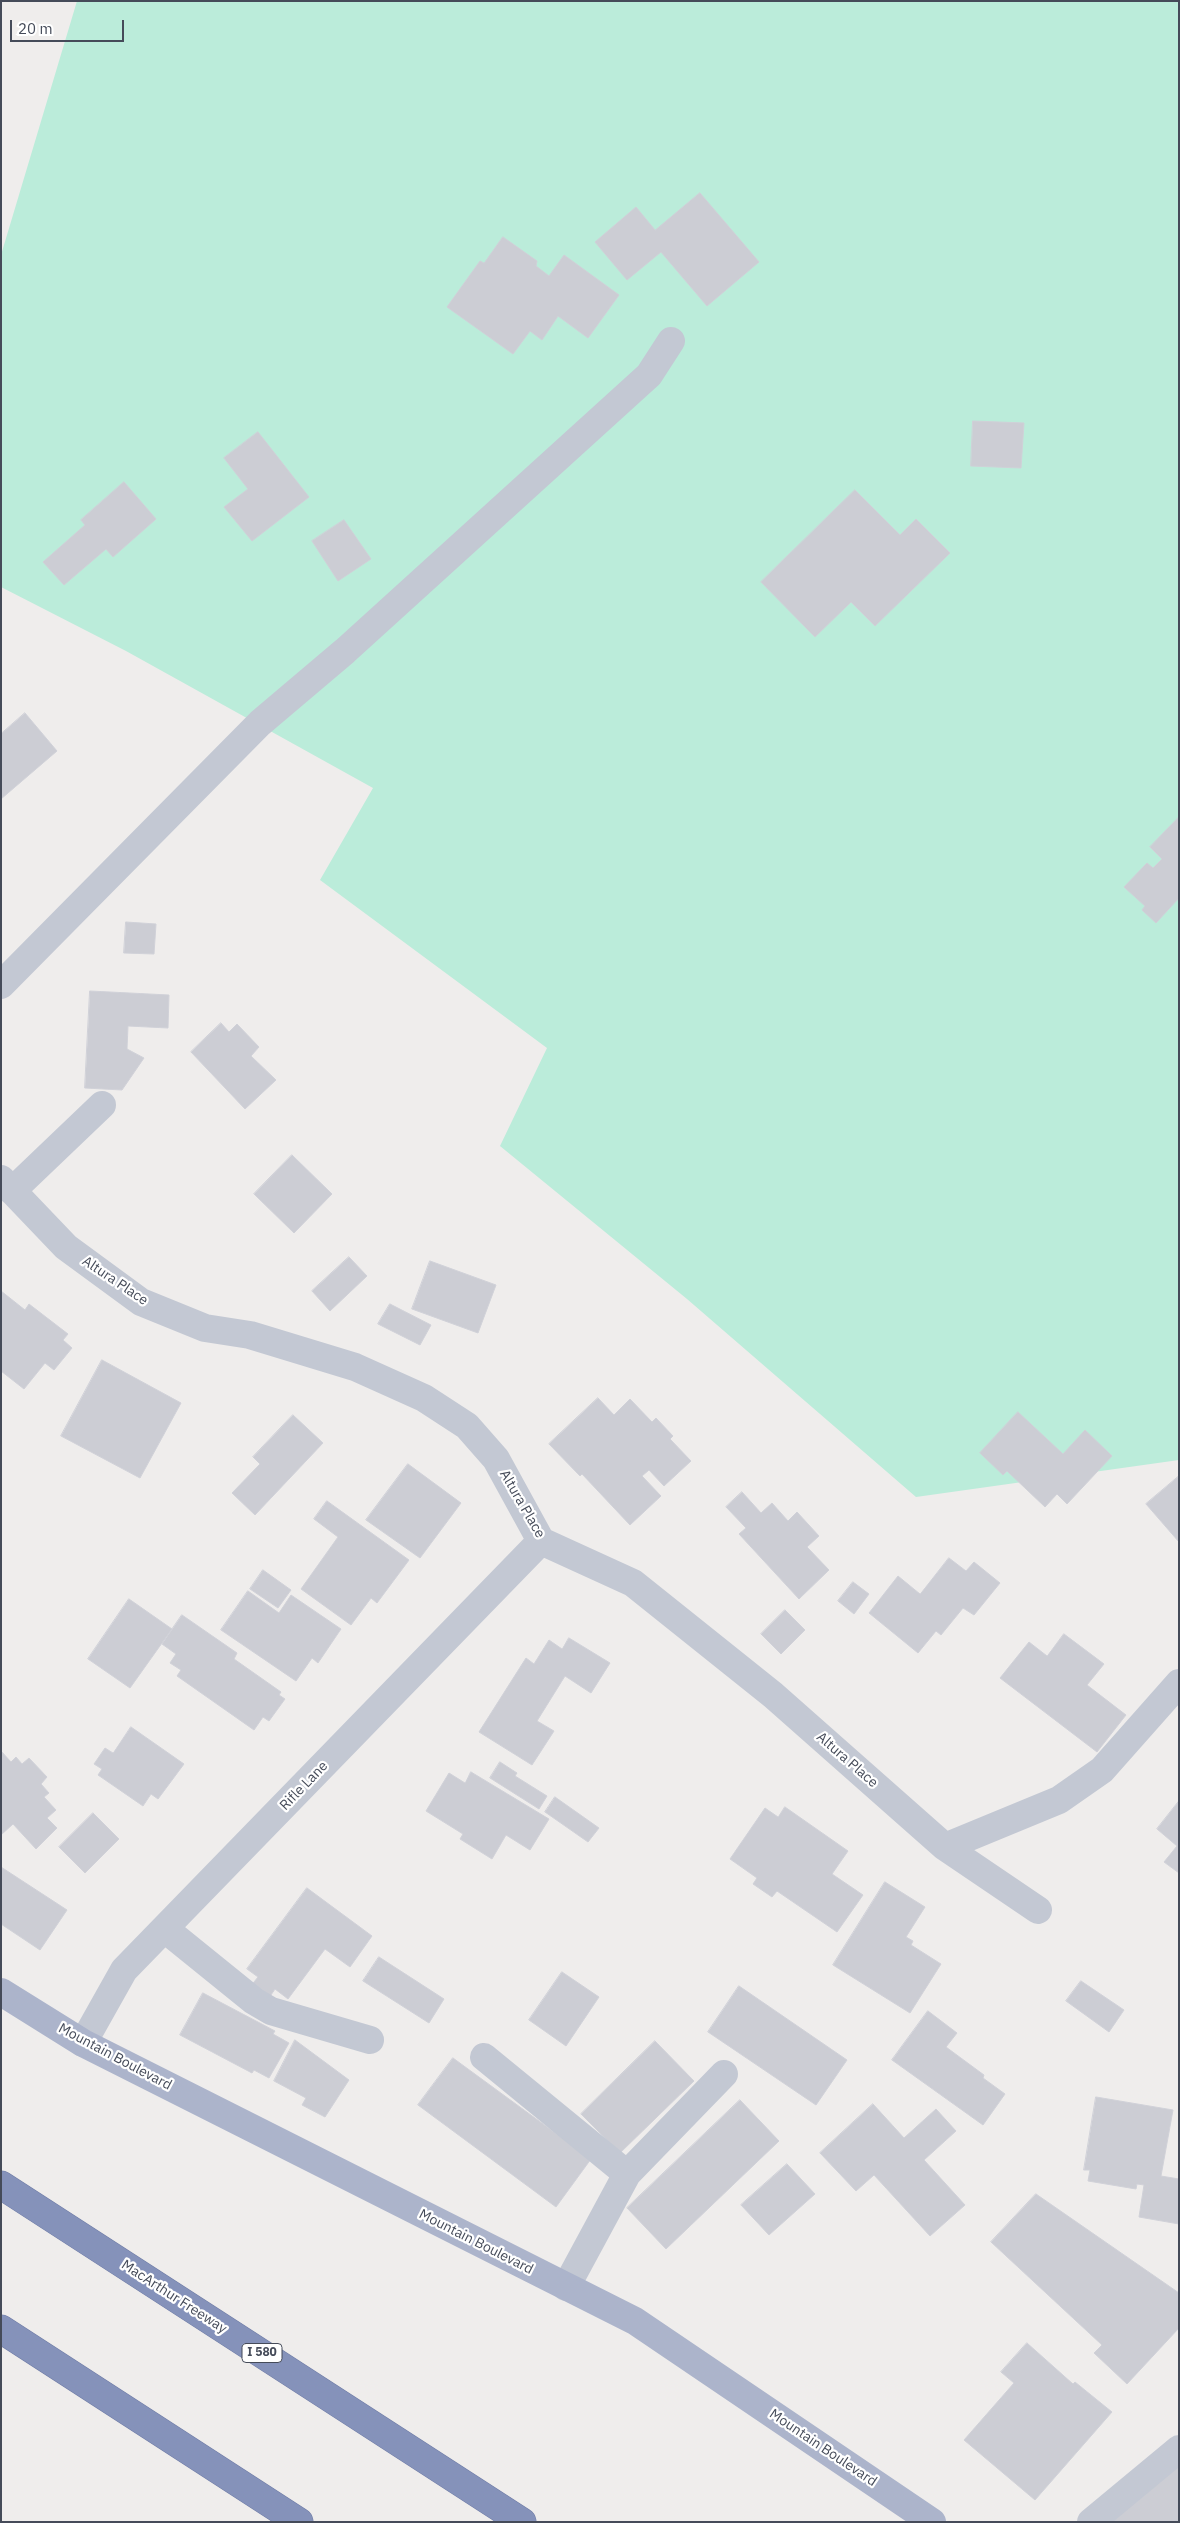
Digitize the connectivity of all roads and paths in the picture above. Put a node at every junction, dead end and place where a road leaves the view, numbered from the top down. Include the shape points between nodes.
1 (671, 341) dead end
2 (1, 985) edge
3 (102, 1105) dead end
4 (7, 1185) edge
5 (541, 1541) junction
6 (1179, 1683) edge
7 (945, 1847) junction
8 (1038, 1910) dead end
9 (165, 1929) junction
10 (1, 1992) edge
11 (370, 2040) dead end
12 (82, 2043) junction
13 (484, 2057) dead end
14 (724, 2074) dead end
15 (627, 2174) junction
16 (1, 2185) edge
17 (566, 2287) junction
18 (1, 2329) edge
19 (1179, 2449) edge
20 (299, 2522) edge
21 (522, 2522) edge
22 (932, 2522) edge
23 (1091, 2522) edge

1 - 2 street via 649,375 345,651 260,723
3 - 4 street
4 - 5 street, Altura Place via 66,1247 141,1302 205,1328 250,1335 356,1367 424,1398 467,1426 496,1459
5 - 7 street, Altura Place via 633,1583 773,1695
5 - 9 street, Rifle Lane
6 - 7 street via 1102,1770 1058,1800
7 - 8 street, Altura Place
9 - 11 street via 271,2011
9 - 12 street, Rifle Lane via 124,1970
10 - 12 main road, Mountain Boulevard
12 - 17 main road, Mountain Boulevard
13 - 15 street
14 - 15 street
15 - 17 street
16 - 21 highway, MacArthur Freeway / I 580
17 - 22 main road, Mountain Boulevard via 635,2321
18 - 20 highway
19 - 23 street

